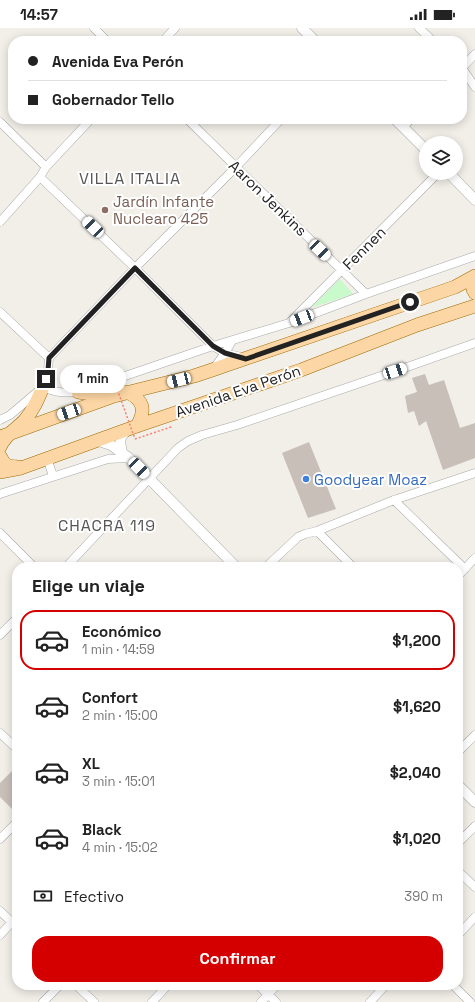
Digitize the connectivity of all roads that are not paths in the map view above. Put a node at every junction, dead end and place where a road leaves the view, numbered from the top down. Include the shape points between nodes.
1 (94, 28) edge
2 (175, 28) edge
3 (302, 28) edge
4 (419, 28) edge
5 (102, 36) edge
6 (168, 36) edge
7 (310, 36) edge
8 (428, 36) edge
9 (475, 54) edge
10 (467, 63) edge
11 (467, 75) edge
12 (475, 87) edge
13 (0, 122) edge
14 (86, 124) edge
15 (192, 124) edge
16 (276, 124) edge
17 (400, 124) edge
18 (406, 124) edge
19 (403, 127) junction
20 (419, 143) edge
21 (46, 167) junction
22 (236, 167) junction
23 (40, 177) junction
24 (431, 180) edge
25 (456, 180) edge
26 (475, 200) edge
27 (0, 222) edge
28 (475, 256) edge
29 (135, 268) junction
30 (341, 270) junction
31 (475, 276) edge
32 (475, 280) edge
33 (475, 293) edge
34 (366, 294) junction
35 (475, 306) edge
36 (0, 312) edge
37 (289, 323) junction
38 (232, 341) junction
39 (475, 343) edge
40 (213, 346) junction
41 (225, 353) junction
42 (49, 358) junction
43 (246, 359) junction
44 (212, 370) junction
45 (43, 387) junction
46 (119, 391) junction
47 (78, 392) junction
48 (0, 420) edge
49 (133, 432) junction
50 (4, 436) edge
51 (96, 440) junction
52 (0, 447) edge
53 (0, 456) edge
54 (125, 456) junction
55 (47, 458) junction
56 (21, 468) junction
57 (0, 472) edge
58 (475, 473) edge
59 (53, 476) junction
60 (149, 479) junction
61 (0, 494) edge
62 (394, 500) junction
63 (317, 531) junction
64 (0, 533) edge
65 (475, 558) edge
66 (29, 562) edge
67 (71, 562) edge
68 (231, 562) edge
69 (271, 562) edge
70 (348, 562) edge
71 (459, 562) edge
72 (465, 568) joint
73 (463, 570) edge
74 (12, 623) edge
75 (0, 635) edge
76 (0, 733) edge
77 (475, 735) edge
78 (12, 744) edge
79 (463, 747) edge
80 (463, 790) edge
81 (475, 802) edge
82 (475, 826) edge
83 (12, 827) edge
84 (463, 838) edge
85 (0, 839) edge
86 (463, 876) edge
87 (475, 887) edge
88 (0, 910) edge
89 (475, 917) edge
90 (12, 922) edge
91 (12, 927) edge
92 (463, 930) edge
93 (0, 935) edge
94 (55, 990) edge
95 (81, 990) edge
96 (163, 990) edge
97 (263, 990) edge
98 (272, 990) edge
99 (381, 990) edge
100 (457, 990) edge
101 (268, 995) junction
102 (43, 1002) edge
103 (94, 1002) edge
104 (152, 1002) edge
105 (261, 1002) edge
106 (276, 1002) edge
107 (370, 1002) edge
108 (470, 1002) edge

1 - 5 street
2 - 6 street
3 - 7 street
4 - 8 street
9 - 10 street
11 - 12 street
13 - 21 street
14 - 21 street
15 - 22 street, Aaron Jenkins
16 - 22 street
17 - 19 street
18 - 19 street
19 - 20 street
21 - 23 street
22 - 29 street
22 - 30 street, Aaron Jenkins
23 - 27 street
23 - 29 street
24 - 30 street, Fennen
25 - 26 street
28 - 34 street
29 - 40 street
29 - 42 street
30 - 34 street, Aaron Jenkins
30 - 37 street, Fennen
31 - 43 main road, Avenida Eva Perón via 455,286
32 - 33 main road
34 - 37 street
35 - 49 main road, Avenida Eva Perón via 417,325
36 - 42 street
37 - 38 street
38 - 40 street
38 - 41 street
39 - 60 street, Avenida Eva Perón via 202,435 178,448
40 - 41 street
40 - 47 street
41 - 43 street
41 - 44 street
42 - 45 street
43 - 44 main road, Avenida Eva Perón
44 - 46 main road, Avenida Eva Perón
45 - 47 street via 54,392
45 - 48 street
45 - 50 main road via 24,421
46 - 47 main road
46 - 49 main road via 134,396 140,402 142,418
46 - 50 main road, Avenida Eva Perón
49 - 51 main road, Avenida Eva Perón
49 - 54 street via 122,435 120,441
50 - 52 main road
51 - 54 street via 110,445
51 - 55 main road, Avenida Eva Perón
53 - 56 main road via 8,466
54 - 59 street
54 - 60 street
55 - 56 main road, Avenida Eva Perón
55 - 59 street
56 - 57 main road, Avenida Eva Perón
58 - 62 street
59 - 61 street
60 - 67 street
60 - 68 street
62 - 63 street
62 - 71 street
63 - 69 street via 298,537
63 - 70 street
64 - 66 street
65 - 72 street
72 - 73 street
74 - 75 street
76 - 78 street
77 - 79 street
80 - 81 street
82 - 84 street
83 - 85 street
86 - 87 street
88 - 90 street
89 - 92 street
91 - 93 street
94 - 102 street
95 - 103 street
96 - 104 street
97 - 101 street
98 - 101 street
99 - 107 street
100 - 108 street
101 - 105 street
101 - 106 street

